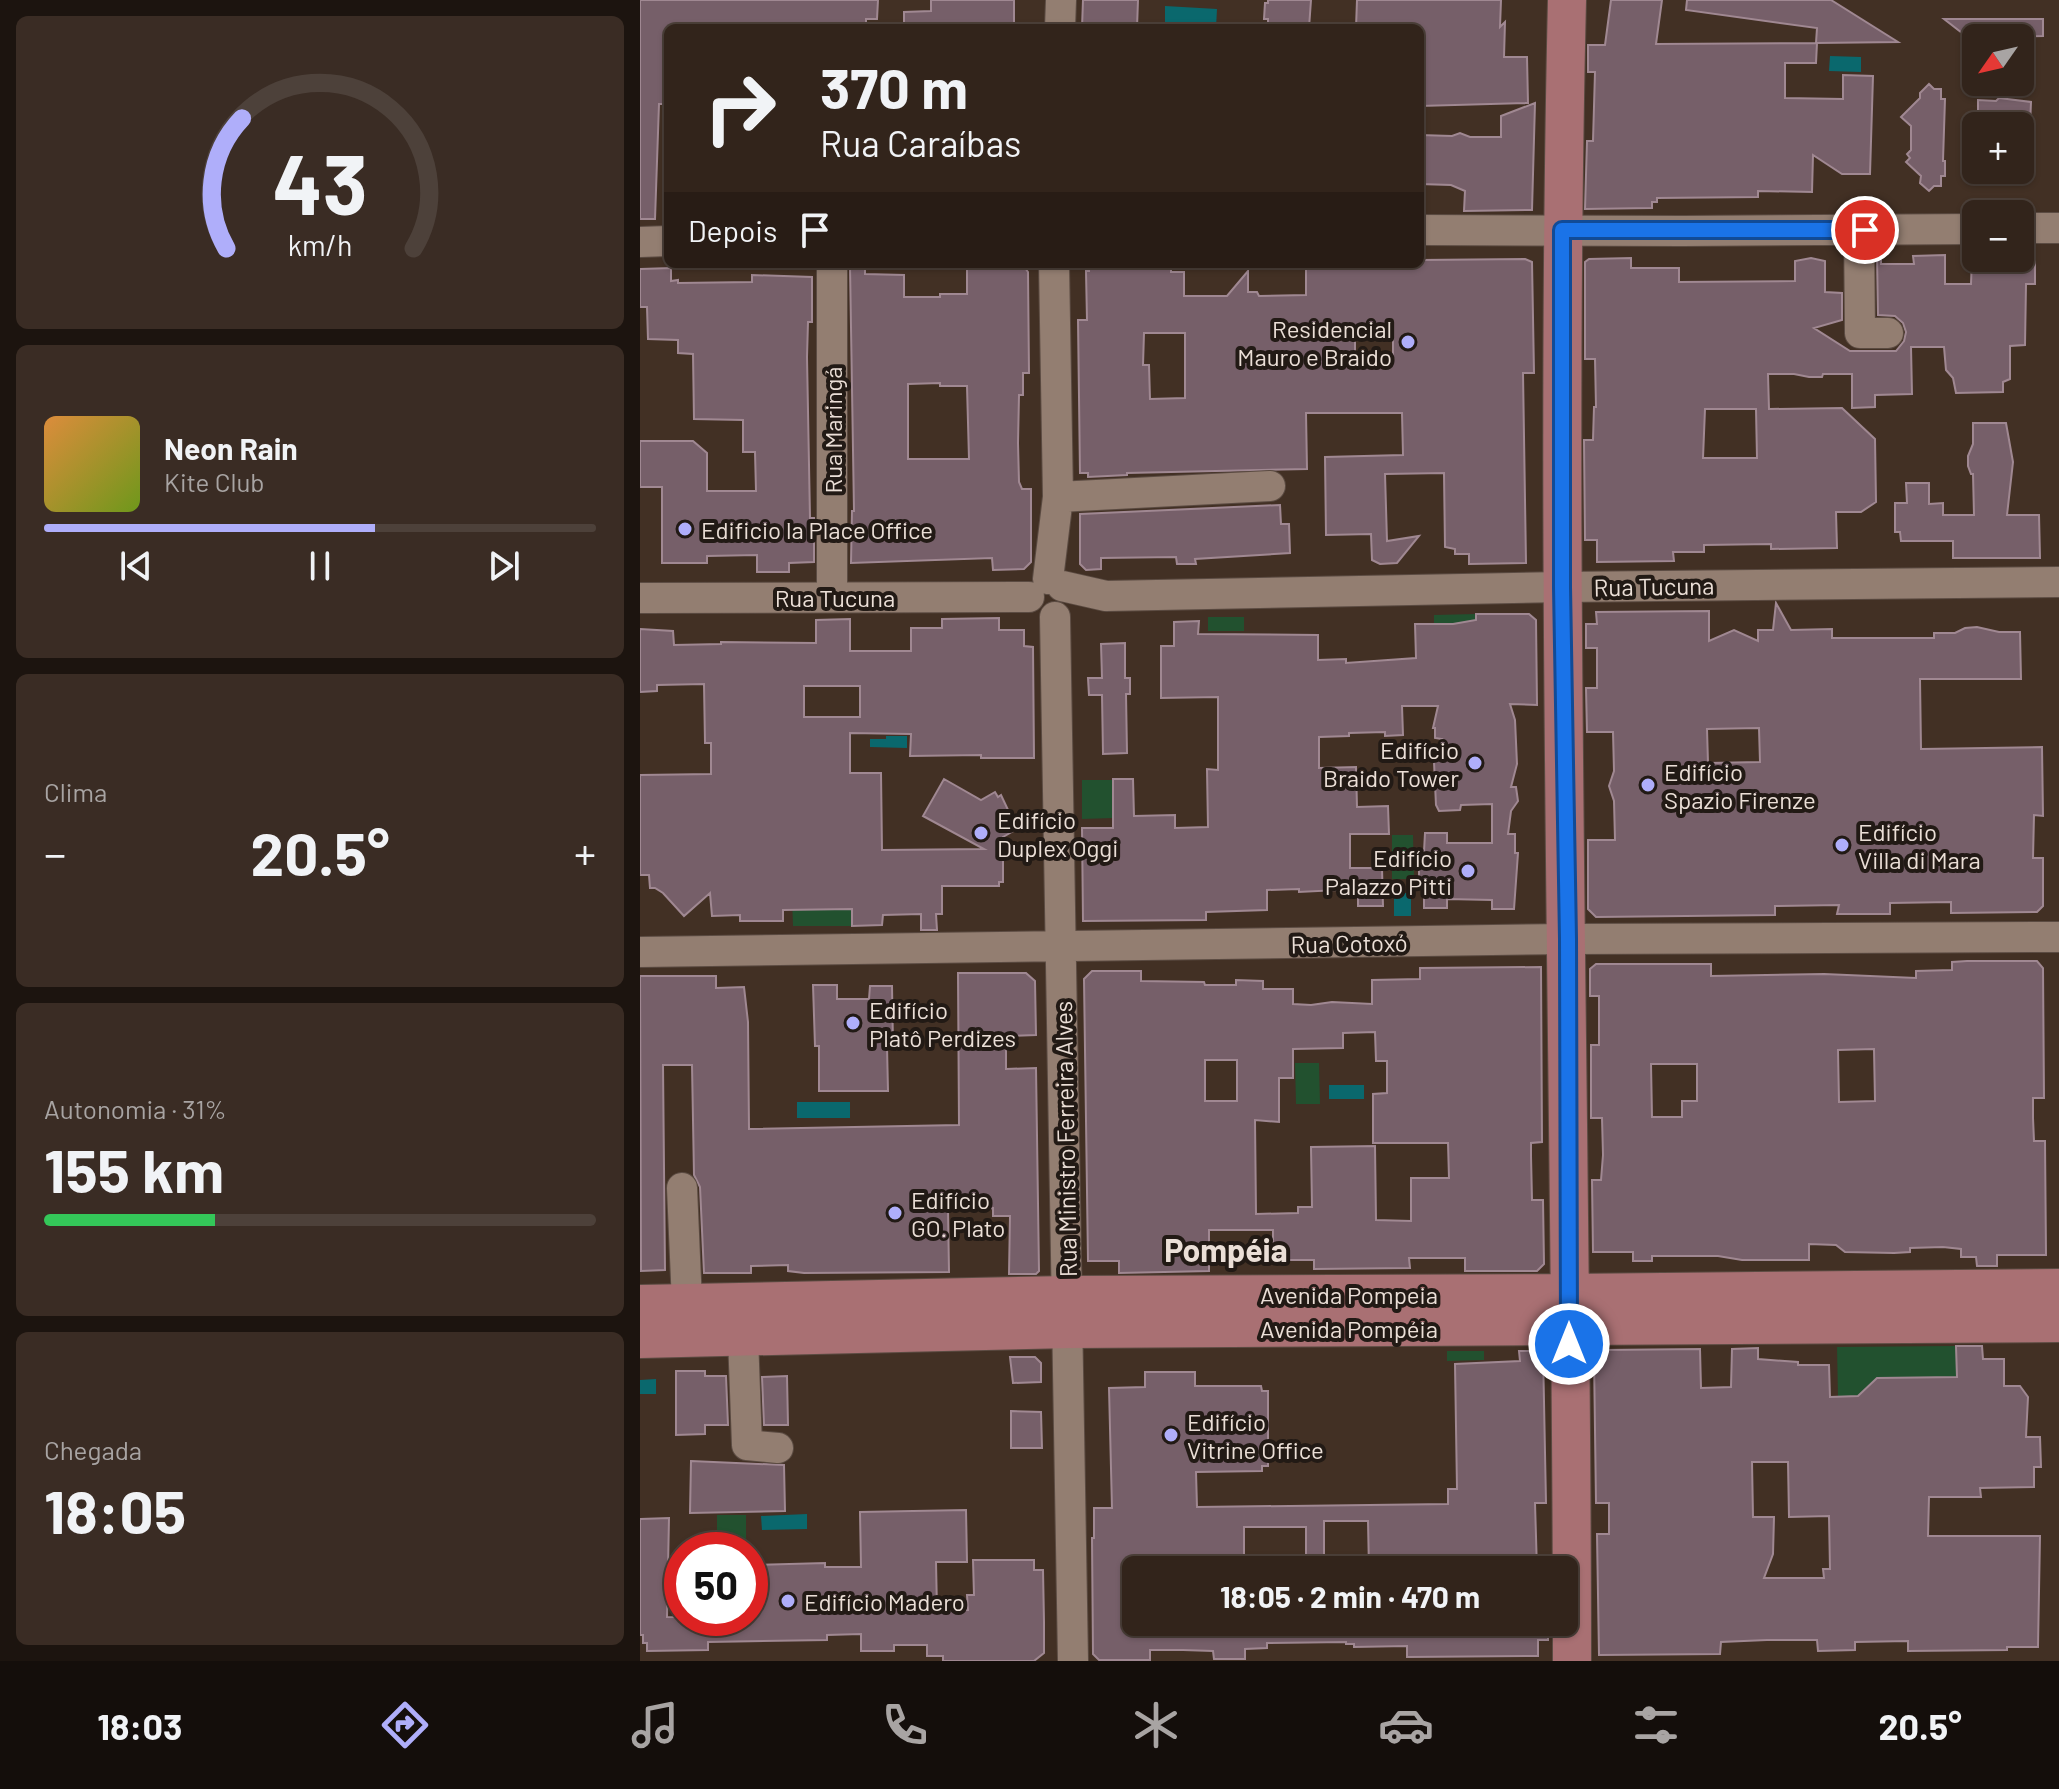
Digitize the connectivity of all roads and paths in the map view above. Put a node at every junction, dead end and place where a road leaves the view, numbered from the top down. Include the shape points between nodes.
1 (1061, 0) edge
2 (1567, 0) edge
3 (1060, 24) edge
4 (2034, 228) edge
5 (2059, 228) edge
6 (1962, 229) edge
7 (1424, 230) edge
8 (1562, 230) junction
9 (1859, 230) junction
10 (664, 241) edge
11 (640, 242) edge
12 (832, 268) edge
13 (1054, 268) edge
14 (1888, 333) dead end
15 (1270, 486) dead end
16 (1058, 497) junction
17 (2059, 582) edge
18 (1562, 587) junction
19 (832, 596) junction
20 (1052, 597) junction
21 (640, 598) edge
22 (2059, 937) edge
23 (1568, 939) junction
24 (1061, 948) junction
25 (640, 952) edge
26 (682, 1188) dead end
27 (2059, 1288) edge
28 (687, 1303) junction
29 (640, 1304) edge
30 (1569, 1310) junction
31 (1069, 1312) junction
32 (2059, 1323) edge
33 (743, 1337) junction
34 (640, 1339) edge
35 (778, 1448) dead end
36 (1073, 1661) edge
37 (1572, 1661) edge

1 - 3 street
2 - 8 main road
4 - 5 street
6 - 9 street
7 - 8 street
8 - 9 street
8 - 18 main road
9 - 14 street via 1860,333
10 - 11 street
12 - 19 street, Rua Maringá
13 - 16 street, Rua Ministro Ferreira Alves
15 - 16 street
16 - 20 street, Rua Ministro Ferreira Alves
17 - 18 street, Rua Tucuna
18 - 20 street, Rua Tucuna
18 - 23 main road
19 - 20 street, Rua Tucuna
19 - 21 street, Rua Tucuna
20 - 24 street, Rua Ministro Ferreira Alves
22 - 23 street, Rua Cotoxó
23 - 24 street, Rua Cotoxó
23 - 30 main road
24 - 25 street, Rua Cotoxó
24 - 31 street, Rua Ministro Ferreira Alves
26 - 28 street
27 - 30 main road
28 - 29 main road
28 - 31 main road
30 - 31 main road, Avenida Pompéia
30 - 32 main road, Avenida Pompéia
30 - 37 main road
31 - 33 main road, Avenida Pompéia
31 - 36 street, Rua Ministro Ferreira Alves
33 - 34 main road, Avenida Pompéia
33 - 35 street via 747,1445

